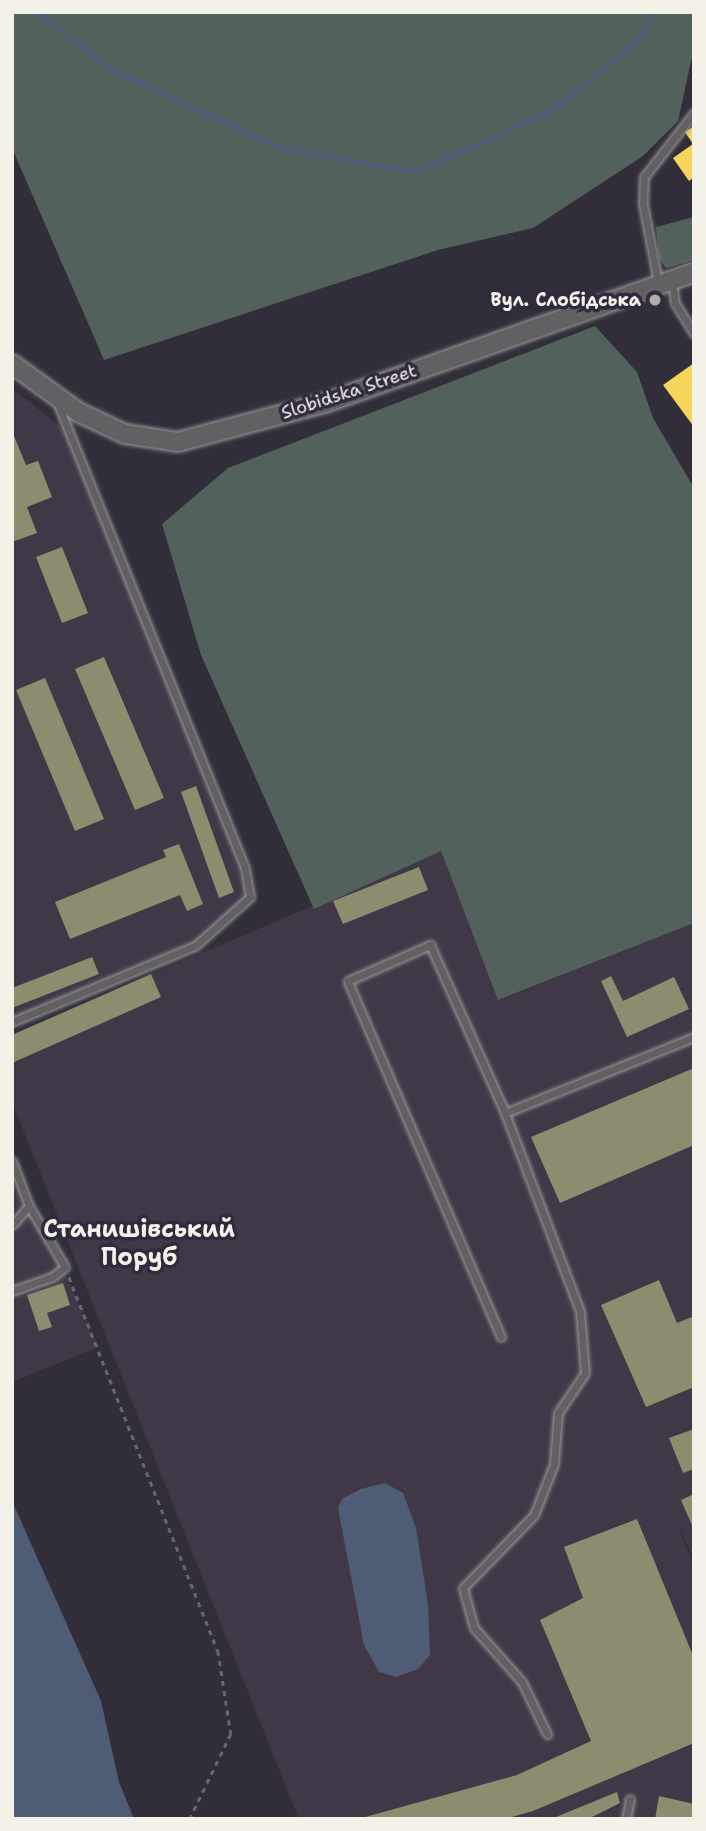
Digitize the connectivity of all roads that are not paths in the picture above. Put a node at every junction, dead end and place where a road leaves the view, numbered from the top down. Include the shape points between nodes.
1 (694, 113) edge
2 (694, 272) edge
3 (665, 281) junction
4 (694, 334) edge
5 (12, 364) edge
6 (54, 395) junction
7 (12, 1022) edge
8 (694, 1037) edge
9 (505, 1113) junction
10 (12, 1161) edge
11 (29, 1206) junction
12 (12, 1225) edge
13 (12, 1291) edge
14 (501, 1337) dead end
15 (547, 1734) dead end
16 (630, 1799) dead end
17 (626, 1819) edge

1 - 3 lane via 644,177 643,204
2 - 3 street, Slobidska Street
3 - 4 lane
3 - 6 street, Slobidska Street via 324,403 178,442 125,434
5 - 6 street, Slobidska Street
6 - 7 lane via 245,868 250,897 195,946
8 - 9 lane
9 - 14 lane via 430,945 348,981
9 - 15 lane via 580,1312 585,1373 558,1413 554,1464 534,1515 463,1588 474,1628 522,1682
10 - 11 lane
11 - 12 lane
11 - 13 lane via 65,1267 52,1278
16 - 17 lane

